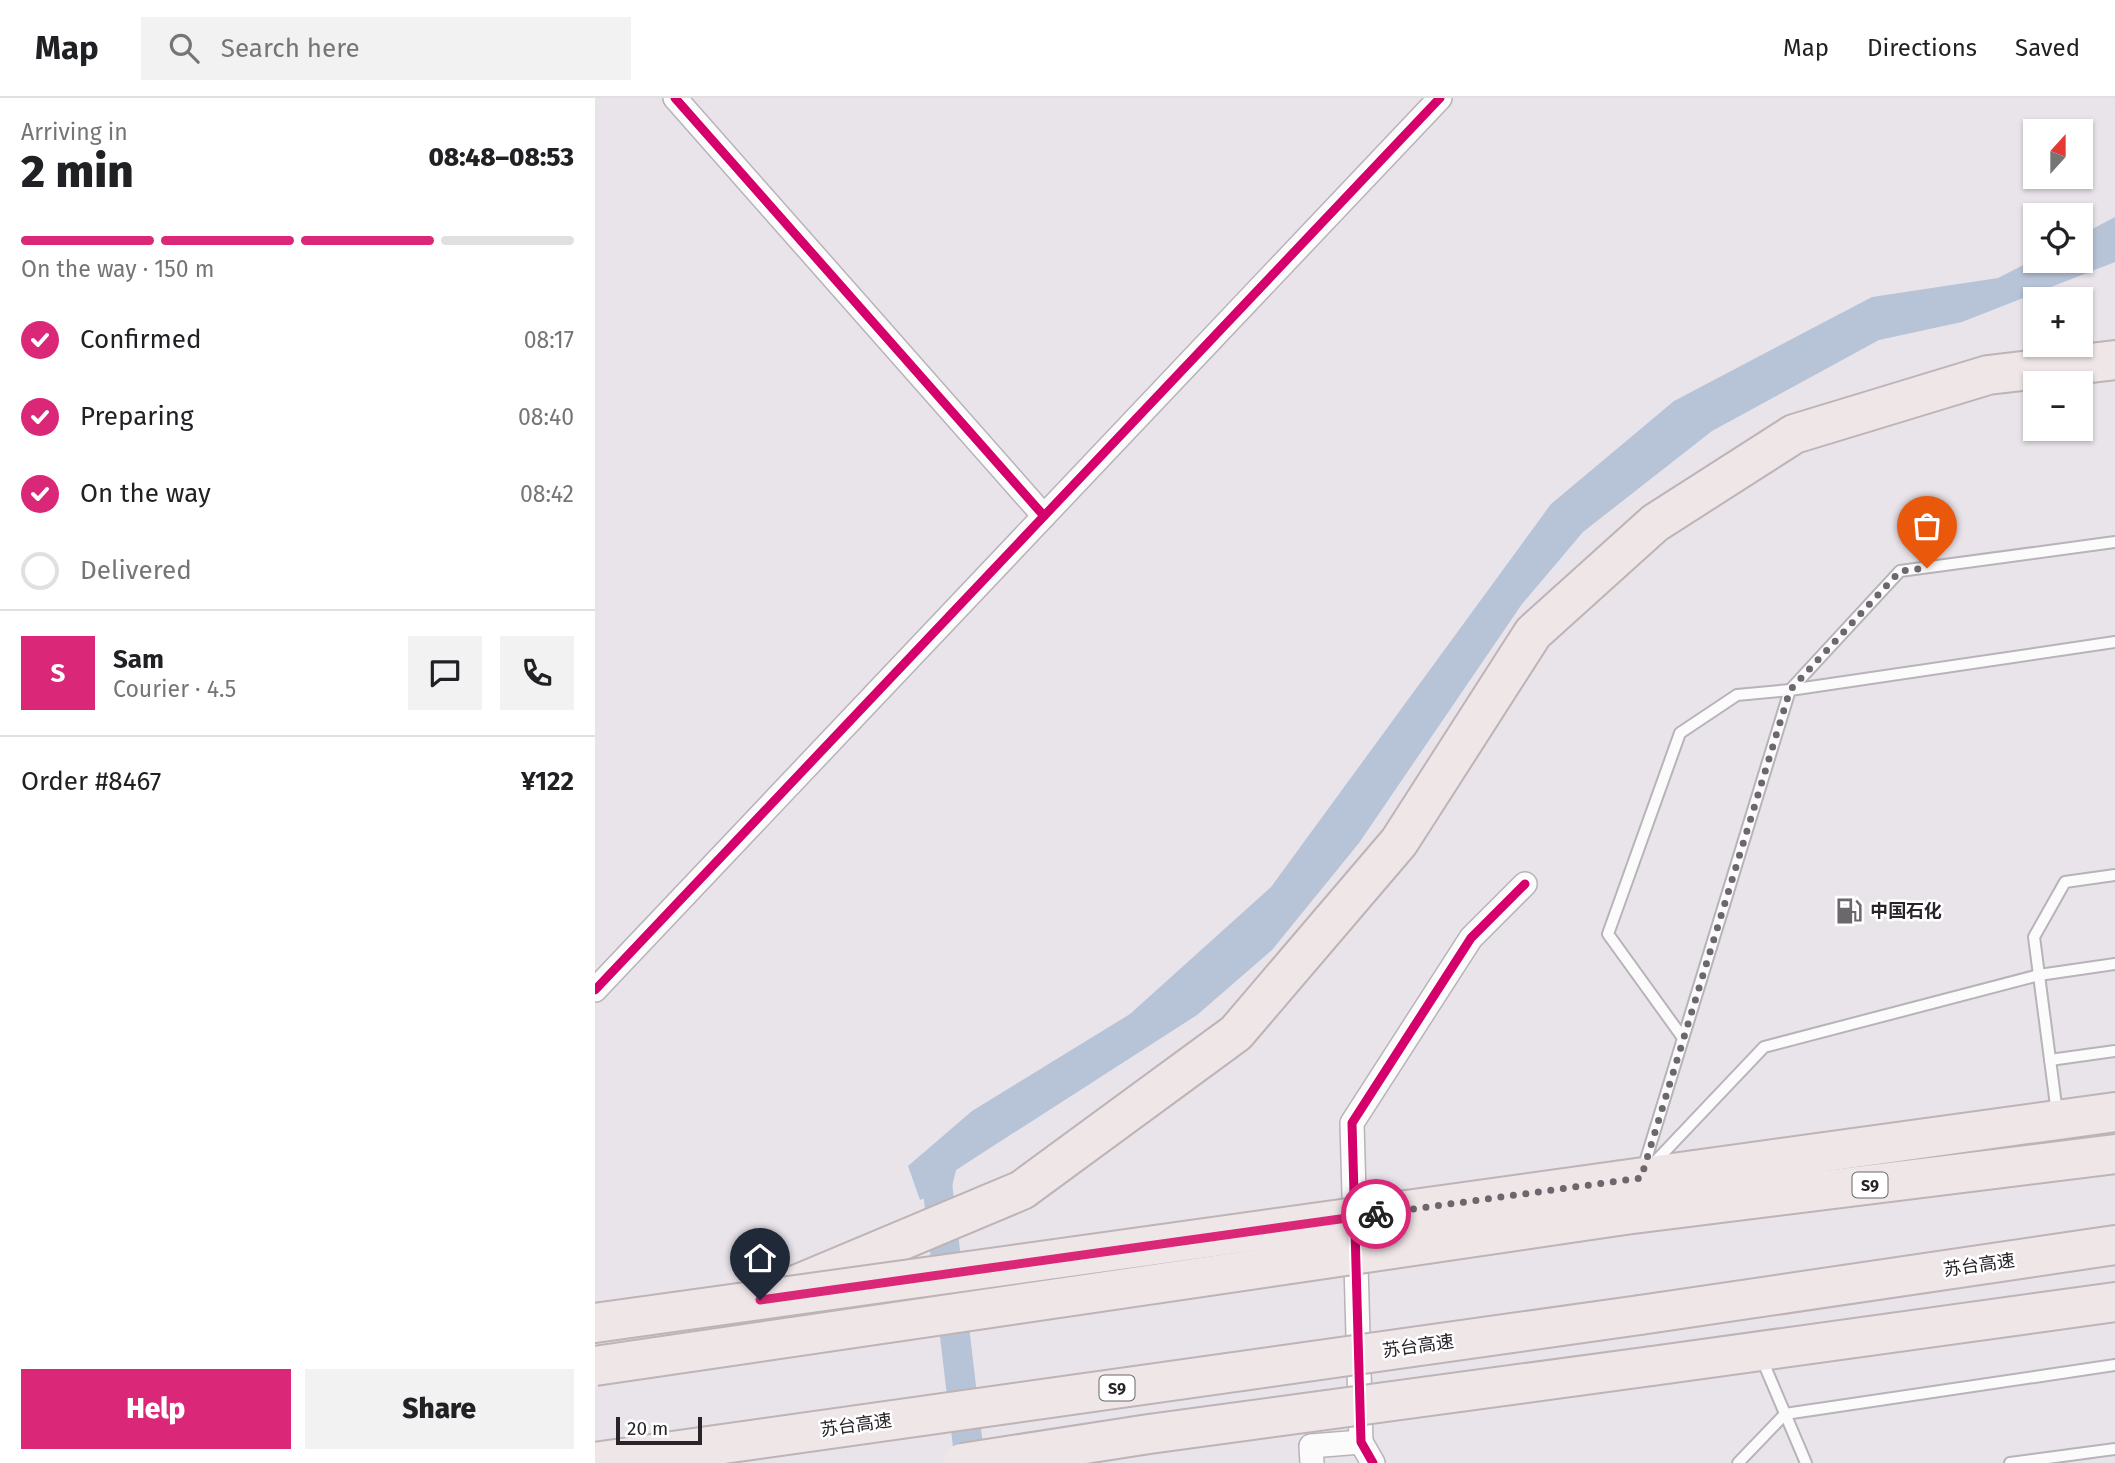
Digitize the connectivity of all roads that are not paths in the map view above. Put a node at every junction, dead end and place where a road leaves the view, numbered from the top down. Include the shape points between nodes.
1 (675, 98) edge
2 (1440, 98) edge
3 (2115, 360) edge
4 (1044, 516) junction
5 (2115, 542) edge
6 (2115, 642) edge
7 (1790, 690) junction
8 (2115, 875) edge
9 (1525, 884) dead end
10 (2115, 964) edge
11 (2039, 975) junction
12 (595, 990) edge
13 (1683, 1038) junction
14 (2115, 1051) edge
15 (2050, 1059) junction
16 (2115, 1112) edge
17 (2058, 1120) junction
18 (2115, 1154) edge
19 (1629, 1191) junction
20 (2115, 1245) edge
21 (760, 1300) junction
22 (2115, 1302) edge
23 (595, 1323) edge
24 (1759, 1351) junction
25 (2115, 1365) edge
26 (595, 1366) edge
27 (1785, 1414) junction
28 (1361, 1442) junction
29 (2115, 1449) edge
30 (595, 1462) edge
31 (962, 1463) edge
32 (1312, 1463) edge
33 (1373, 1463) edge
34 (1738, 1463) edge
35 (1806, 1463) edge
36 (2010, 1463) edge

1 - 4 street
2 - 4 street
3 - 21 highway, bridge via 1989,374 1794,433 1655,523 1533,634 1399,842 1236,1033 1022,1190
4 - 12 street
5 - 7 lane via 1900,571
6 - 7 lane
7 - 13 lane
7 - 13 lane via 1737,695 1680,733 1608,934
8 - 11 lane via 2065,882 2034,937
9 - 28 street via 1471,938 1352,1123
10 - 11 lane
11 - 15 lane
11 - 19 lane via 1764,1047
13 - 19 lane
14 - 15 lane
15 - 17 lane
16 - 17 highway
17 - 19 highway
18 - 19 highway, S9
19 - 21 highway, bridge
19 - 26 highway, S9, bridge
20 - 30 highway, 苏台高速 / S9, bridge
21 - 23 highway
22 - 24 highway
24 - 27 lane
24 - 31 highway, bridge
25 - 27 lane
27 - 34 lane
27 - 35 lane
28 - 32 street via 1311,1446
28 - 33 street
29 - 36 lane

